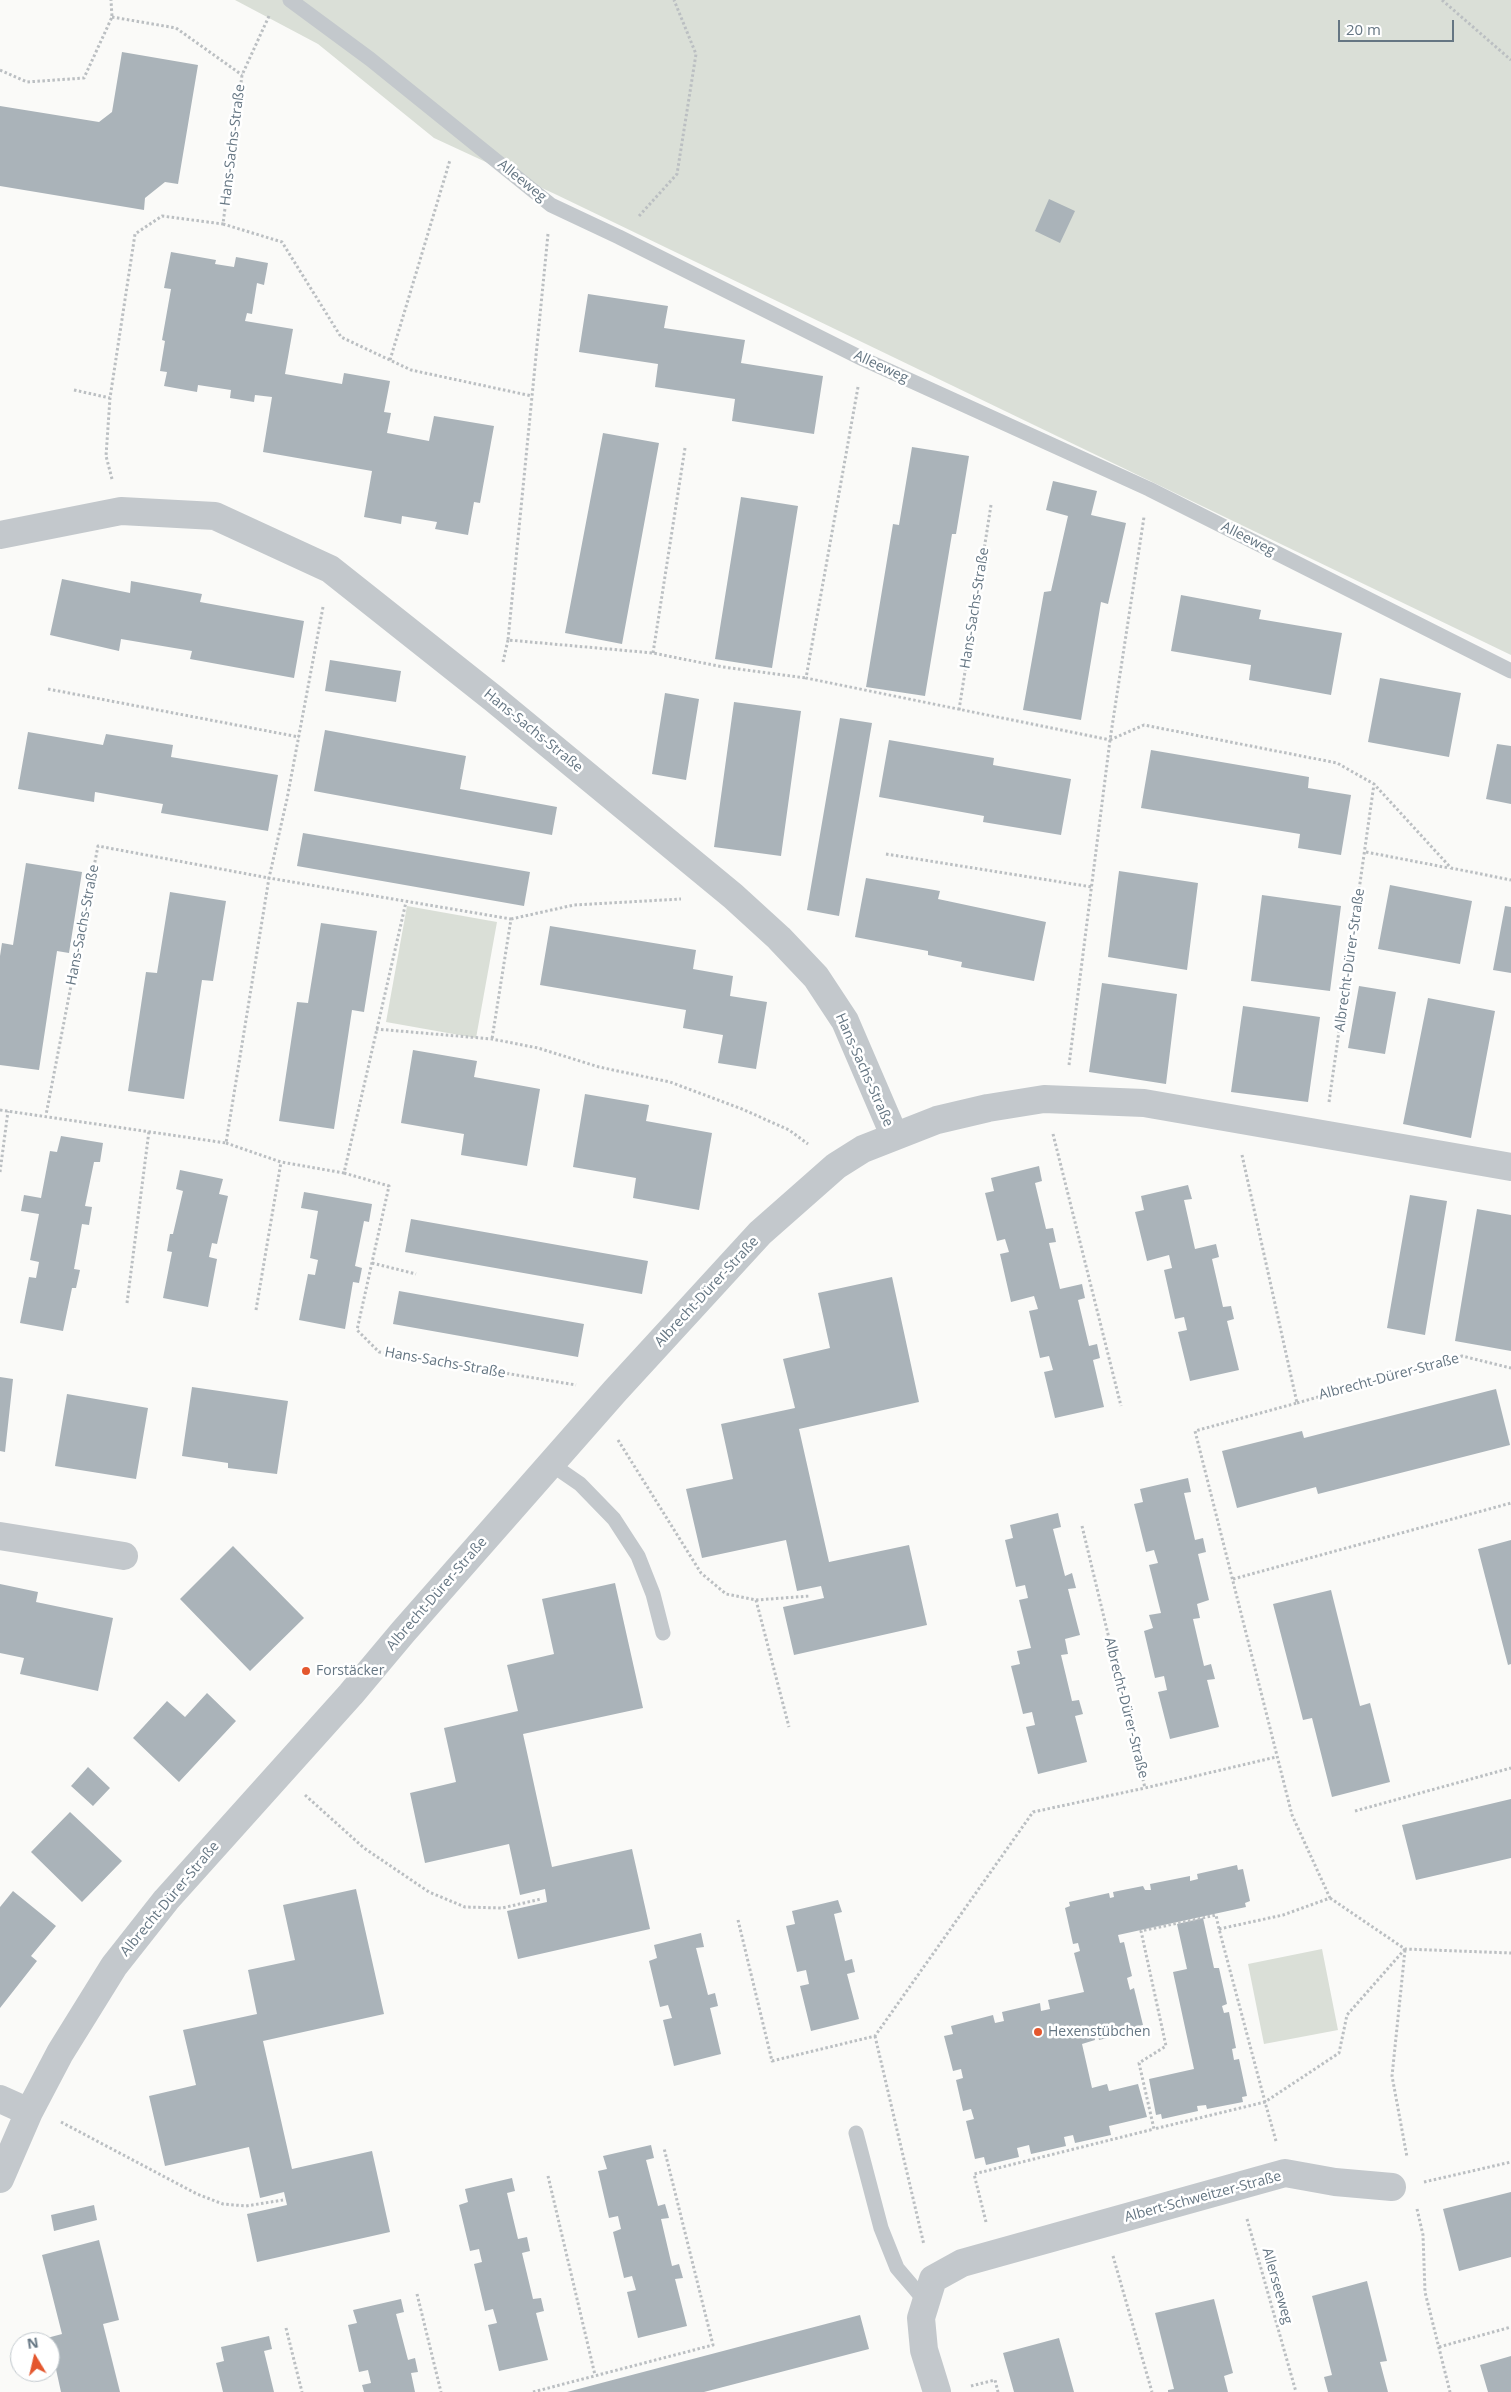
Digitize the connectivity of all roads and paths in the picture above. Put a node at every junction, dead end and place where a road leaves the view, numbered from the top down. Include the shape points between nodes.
1 (111, 0) edge
2 (290, 0) edge
3 (674, 0) edge
4 (1442, 0) edge
5 (272, 8) dead end
6 (112, 17) junction
7 (1511, 60) edge
8 (0, 70) edge
9 (242, 75) junction
10 (459, 130) junction
11 (551, 205) junction
12 (223, 224) junction
13 (619, 236) junction
14 (863, 359) junction
15 (390, 360) junction
16 (74, 390) dead end
17 (532, 396) junction
18 (110, 398) junction
19 (685, 448) dead end
20 (1149, 489) junction
21 (991, 505) dead end
22 (121, 511) junction
23 (0, 535) edge
24 (330, 570) junction
25 (653, 653) junction
26 (1511, 671) edge
27 (806, 678) junction
28 (48, 689) dead end
29 (959, 710) junction
30 (299, 737) junction
31 (1110, 740) junction
32 (1374, 784) junction
33 (1366, 852) junction
34 (886, 854) dead end
35 (1451, 868) junction
36 (269, 878) junction
37 (1511, 880) edge
38 (1092, 888) junction
39 (733, 896) junction
40 (406, 902) junction
41 (511, 919) junction
42 (376, 1029) junction
43 (492, 1039) junction
44 (1054, 1099) junction
45 (0, 1110) edge
46 (8, 1111) junction
47 (46, 1115) junction
48 (1234, 1119) junction
49 (148, 1131) junction
50 (1324, 1134) junction
51 (894, 1135) junction
52 (226, 1143) junction
53 (281, 1162) junction
54 (836, 1166) junction
55 (1511, 1167) edge
56 (0, 1172) edge
57 (344, 1172) junction
58 (372, 1263) junction
59 (416, 1274) dead end
60 (127, 1303) dead end
61 (256, 1310) dead end
62 (1511, 1368) edge
63 (607, 1401) junction
64 (1297, 1403) junction
65 (1121, 1406) dead end
66 (551, 1464) junction
67 (1511, 1503) edge
68 (1082, 1526) dead end
69 (0, 1536) edge
70 (124, 1556) dead end
71 (1233, 1579) junction
72 (810, 1596) dead end
73 (756, 1600) junction
74 (663, 1633) dead end
75 (789, 1727) dead end
76 (1276, 1757) junction
77 (1511, 1768) edge
78 (280, 1773) junction
79 (1145, 1788) junction
80 (1355, 1812) dead end
81 (1330, 1898) junction
82 (541, 1899) dead end
83 (738, 1920) dead end
84 (1219, 1929) junction
85 (1405, 1949) junction
86 (1511, 1954) edge
87 (875, 2036) junction
88 (0, 2099) edge
89 (1265, 2102) junction
90 (31, 2109) junction
91 (1154, 2129) junction
92 (856, 2133) dead end
93 (664, 2148) dead end
94 (1511, 2162) edge
95 (1408, 2167) dead end
96 (1285, 2173) junction
97 (548, 2176) dead end
98 (0, 2180) edge
99 (1421, 2183) dead end
100 (1238, 2187) junction
101 (1392, 2187) dead end
102 (283, 2200) dead end
103 (1103, 2224) junction
104 (1423, 2235) dead end
105 (993, 2253) junction
106 (929, 2290) junction
107 (417, 2294) dead end
108 (286, 2328) dead end
109 (1511, 2328) edge
110 (1439, 2347) junction
111 (595, 2375) junction
112 (969, 2386) dead end
113 (302, 2392) edge
114 (441, 2392) edge
115 (533, 2392) edge
116 (937, 2392) edge
117 (998, 2392) edge
118 (1152, 2392) edge
119 (1296, 2392) edge
120 (1450, 2392) edge

1 - 6 path
2 - 10 lane, Alleeweg
3 - 13 path via 696,54 677,174
4 - 7 path
5 - 9 path, Hans-Sachs-Straße
6 - 8 path via 84,78 27,82
6 - 9 path via 176,28
9 - 12 path, Hans-Sachs-Straße
10 - 11 lane, Alleeweg
10 - 15 path
11 - 13 lane, Alleeweg
11 - 17 path
12 - 15 path, Hans-Sachs-Straße via 282,242 341,337
12 - 18 path via 162,216 135,234
13 - 14 lane, Alleeweg
14 - 20 lane, Alleeweg
14 - 27 path
15 - 17 path, Hans-Sachs-Straße via 411,370
16 - 18 path
17 - 25 path via 508,640
18 - 22 path via 106,456
19 - 25 path
20 - 26 lane, Alleeweg
20 - 31 path
21 - 29 path, Hans-Sachs-Straße
22 - 23 street, Hans-Sachs-Straße
22 - 24 street, Hans-Sachs-Straße via 215,516
24 - 30 path
24 - 39 street, Hans-Sachs-Straße via 494,699
25 - 27 path via 723,667
27 - 29 path
28 - 30 path
29 - 31 path
30 - 36 path
31 - 32 path via 1144,726 1337,763
31 - 38 path
32 - 33 path, Albrecht-Dürer-Straße
32 - 35 path
33 - 35 path
33 - 50 path, Albrecht-Dürer-Straße
34 - 38 path
35 - 37 path
36 - 40 path, Hans-Sachs-Straße
36 - 47 path, Hans-Sachs-Straße via 98,846
36 - 52 path
38 - 44 path
39 - 41 path, Hans-Sachs-Straße via 574,905
39 - 51 street, Hans-Sachs-Straße via 816,977 845,1021
40 - 41 path, Hans-Sachs-Straße
40 - 42 path
41 - 43 path
42 - 43 path
42 - 57 path
43 - 54 path via 670,1082 789,1130
44 - 48 street, Albrecht-Dürer-Straße via 1144,1103
44 - 51 street, Albrecht-Dürer-Straße via 988,1108 937,1120
44 - 65 path
45 - 46 path, Hans-Sachs-Straße
46 - 47 path, Hans-Sachs-Straße
46 - 56 path
47 - 49 path, Hans-Sachs-Straße
48 - 50 street, Albrecht-Dürer-Straße
48 - 64 path
49 - 52 path, Hans-Sachs-Straße
49 - 60 path
50 - 55 street, Albrecht-Dürer-Straße
51 - 54 street, Albrecht-Dürer-Straße
52 - 53 path, Hans-Sachs-Straße
53 - 57 path, Hans-Sachs-Straße
53 - 61 path
54 - 63 street, Albrecht-Dürer-Straße via 760,1234
57 - 58 path, Hans-Sachs-Straße via 389,1186
58 - 59 path
58 - 63 path, Hans-Sachs-Straße via 357,1330 379,1352
62 - 64 path, Albrecht-Dürer-Straße via 1462,1356
63 - 66 street, Albrecht-Dürer-Straße
63 - 73 path via 702,1573 726,1594
64 - 71 path, Albrecht-Dürer-Straße via 1195,1432
66 - 74 lane via 580,1484 614,1519 638,1556 653,1594
66 - 78 street, Albrecht-Dürer-Straße
67 - 71 path
68 - 79 path, Albrecht-Dürer-Straße
69 - 70 street
71 - 76 path, Albrecht-Dürer-Straße
72 - 73 path
73 - 75 path
76 - 79 path, Albrecht-Dürer-Straße
76 - 81 path, Albrecht-Dürer-Straße via 1292,1816
77 - 80 path
78 - 82 path via 364,1848 429,1892 465,1907 502,1908
78 - 90 street, Albrecht-Dürer-Straße via 166,1900 114,1966 60,2052
79 - 87 path via 1033,1812
81 - 84 path via 1284,1915
81 - 85 path
83 - 87 path via 772,2061
84 - 89 path
84 - 91 path via 1216,1914 1141,1931 1166,2046 1139,2063
85 - 86 path
85 - 89 path via 1347,2015 1339,2052
85 - 95 path via 1392,2076
87 - 106 path
88 - 90 street
89 - 91 path
89 - 96 path
90 - 98 street, Albrecht-Dürer-Straße
90 - 102 path via 197,2194 223,2204 246,2206
91 - 105 path via 974,2174
92 - 106 lane via 881,2228 897,2268
93 - 111 path via 713,2345
94 - 99 path
96 - 100 street, Albert-Schweitzer-Straße
96 - 101 street, Albert-Schweitzer-Straße
97 - 111 path
100 - 103 street, Albert-Schweitzer-Straße
100 - 119 path, Allerseeweg
103 - 105 street, Albert-Schweitzer-Straße
103 - 118 path
104 - 110 path via 1425,2292
105 - 106 street, Albert-Schweitzer-Straße via 962,2263
106 - 116 street via 921,2318 924,2350
107 - 114 path
108 - 113 path
109 - 110 path
110 - 120 path
111 - 115 path
112 - 117 path via 995,2380

